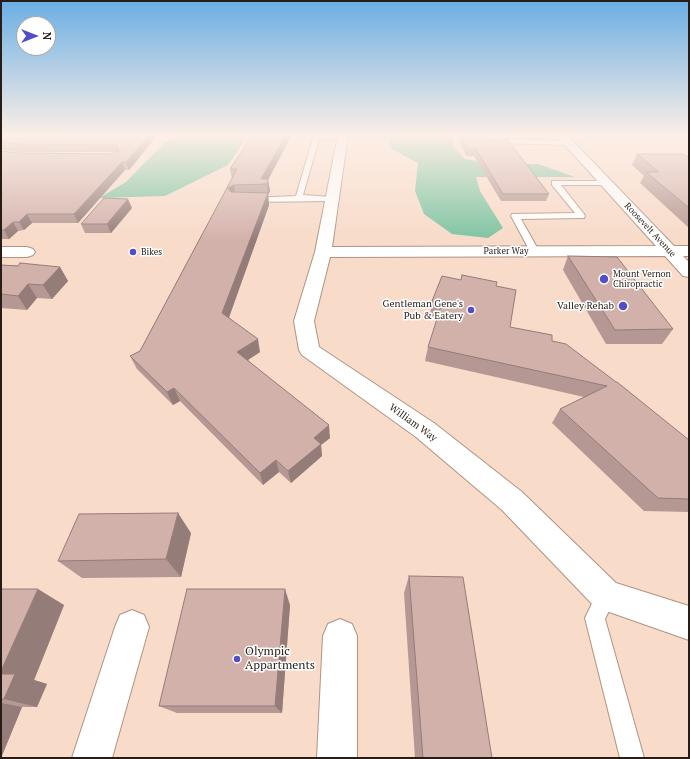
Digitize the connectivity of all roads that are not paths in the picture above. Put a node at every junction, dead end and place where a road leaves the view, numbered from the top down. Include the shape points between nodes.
1 (306, 170) edge
2 (337, 170) edge
3 (594, 170) edge
4 (606, 183) junction
5 (301, 198) junction
6 (332, 199) junction
7 (243, 200) edge
8 (534, 251) junction
9 (670, 251) junction
10 (689, 251) edge
11 (1, 252) edge
12 (27, 252) dead end
13 (323, 252) junction
14 (689, 272) edge
15 (606, 596) junction
16 (689, 623) edge
17 (132, 627) dead end
18 (340, 636) dead end
19 (92, 758) edge
20 (337, 758) edge
21 (632, 758) edge

1 - 5 lane via 299,195
2 - 6 street, William Way
3 - 4 street, Roosevelt Avenue
4 - 8 lane via 555,183 581,216 515,216
4 - 9 street, Roosevelt Avenue
5 - 6 lane
5 - 7 lane
6 - 13 street, William Way
8 - 9 street, Parker Way
8 - 13 street, Parker Way
9 - 10 street, Parker Way
9 - 14 street, Roosevelt Avenue
11 - 12 street
13 - 15 street, William Way via 304,321 309,350 425,430 512,500
15 - 16 street, William Way
15 - 21 lane via 595,618
17 - 19 street
18 - 20 street

